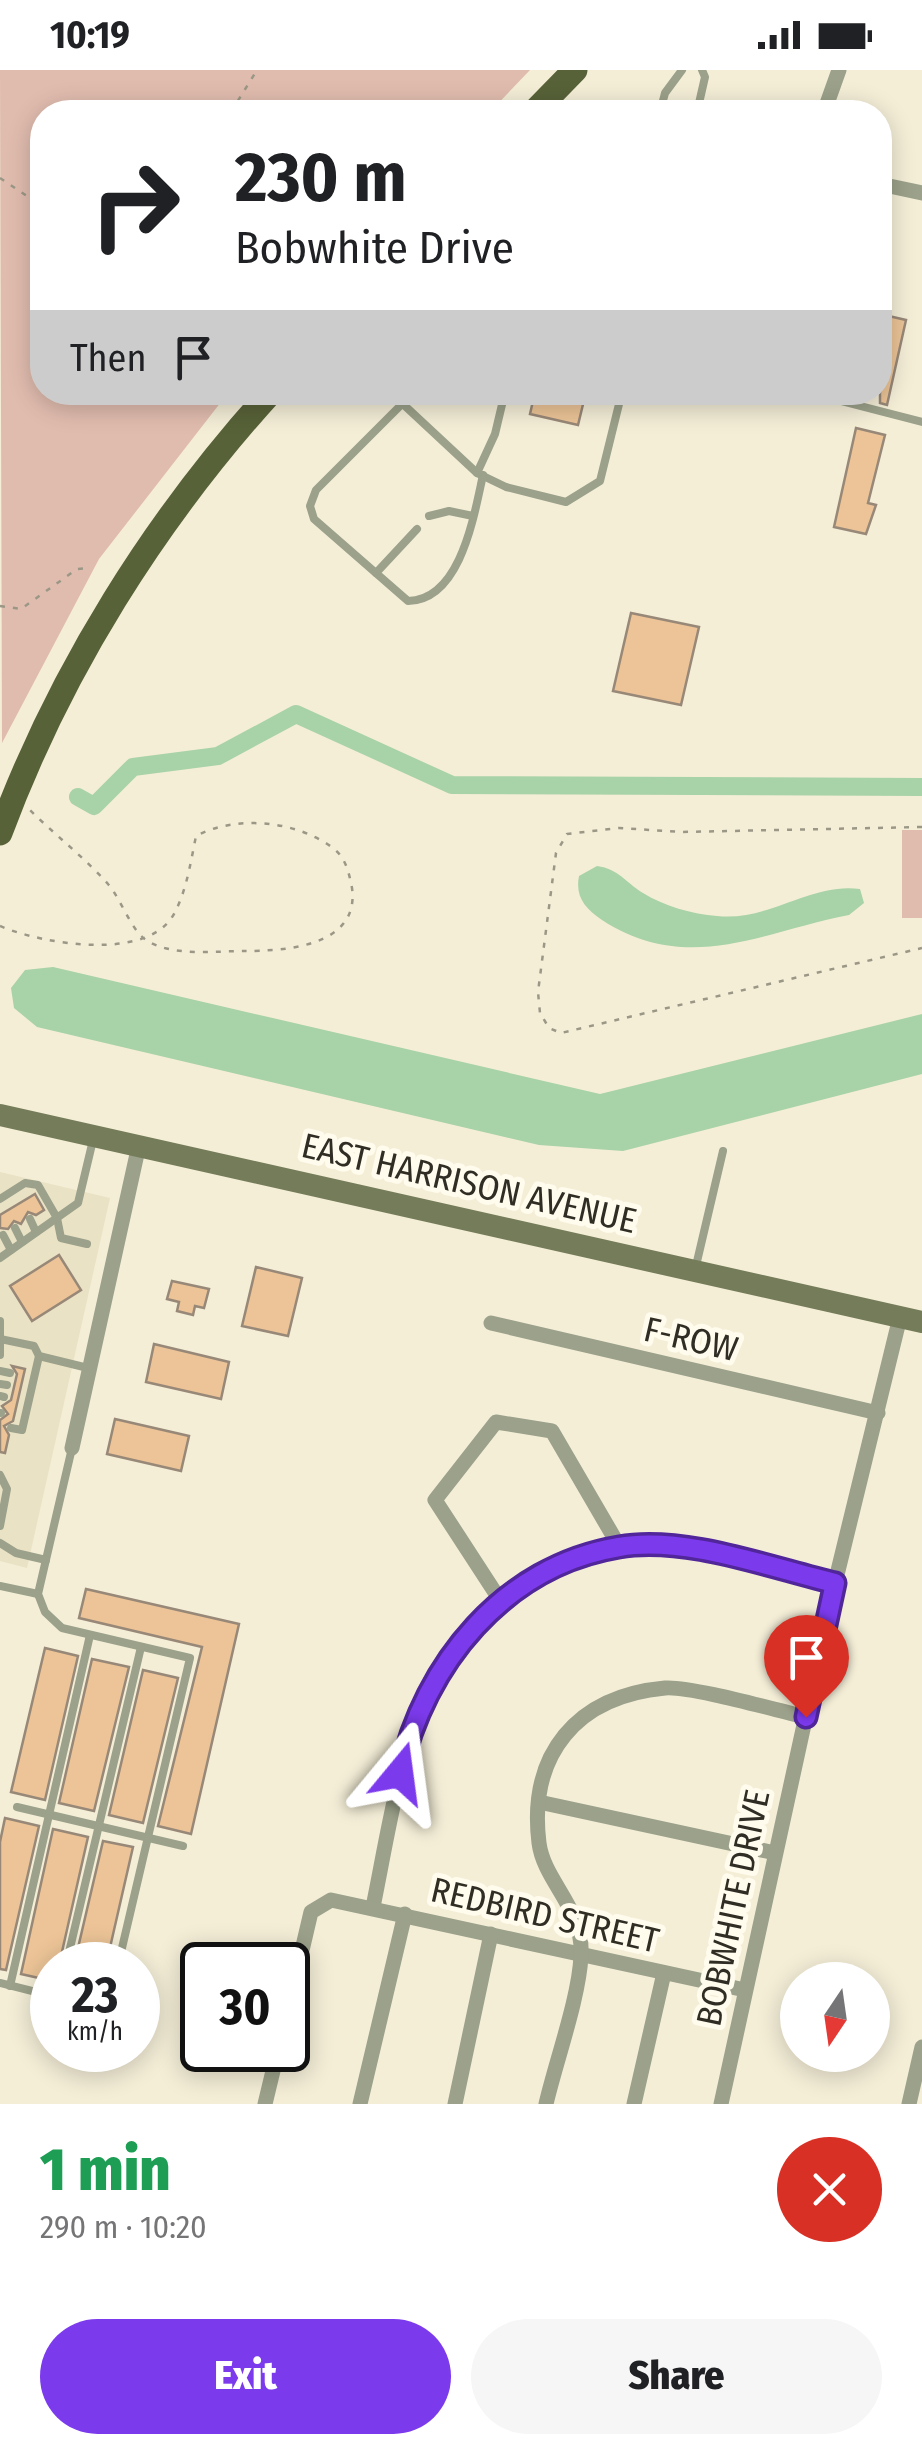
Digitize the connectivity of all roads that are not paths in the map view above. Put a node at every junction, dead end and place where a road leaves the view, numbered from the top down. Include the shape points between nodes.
1 (575, 70) edge
2 (682, 70) edge
3 (702, 70) edge
4 (839, 70) edge
5 (546, 100) edge
6 (664, 100) edge
7 (700, 100) edge
8 (828, 100) edge
9 (892, 187) edge
10 (922, 194) edge
11 (259, 405) edge
12 (401, 405) edge
13 (403, 405) edge
14 (502, 405) edge
15 (619, 405) edge
16 (856, 405) edge
17 (922, 422) edge
18 (480, 474) junction
19 (429, 516) dead end
20 (473, 516) junction
21 (417, 529) dead end
22 (376, 573) junction
23 (0, 833) edge
24 (0, 1116) edge
25 (94, 1135) junction
26 (139, 1145) junction
27 (723, 1151) dead end
28 (15, 1189) junction
29 (0, 1200) edge
30 (22, 1202) dead end
31 (7, 1211) dead end
32 (57, 1218) junction
33 (30, 1219) dead end
34 (15, 1228) dead end
35 (36, 1232) junction
36 (3, 1235) dead end
37 (22, 1242) junction
38 (87, 1244) dead end
39 (11, 1250) junction
40 (0, 1258) edge
41 (696, 1270) junction
42 (911, 1320) edge
43 (0, 1321) edge
44 (491, 1323) dead end
45 (2, 1340) edge
46 (0, 1353) edge
47 (39, 1356) junction
48 (90, 1368) junction
49 (23, 1376) dead end
50 (34, 1379) junction
51 (20, 1388) dead end
52 (32, 1390) junction
53 (18, 1400) dead end
54 (28, 1402) junction
55 (878, 1414) junction
56 (14, 1416) dead end
57 (25, 1418) junction
58 (11, 1428) dead end
59 (72, 1448) joint
60 (0, 1475) edge
61 (0, 1526) edge
62 (0, 1542) edge
63 (620, 1546) junction
64 (46, 1560) junction
65 (835, 1583) junction
66 (0, 1586) edge
67 (38, 1594) junction
68 (500, 1600) junction
69 (90, 1635) junction
70 (141, 1647) junction
71 (806, 1717) junction
72 (539, 1802) junction
73 (17, 1807) dead end
74 (49, 1814) junction
75 (99, 1826) junction
76 (148, 1838) junction
77 (182, 1846) dead end
78 (775, 1853) junction
79 (372, 1906) junction
80 (405, 1914) junction
81 (490, 1934) junction
82 (71, 1942) edge
83 (123, 1942) edge
84 (304, 1942) edge
85 (581, 1955) junction
86 (664, 1972) junction
87 (5, 1984) edge
88 (30, 1990) edge
89 (745, 1990) junction
90 (922, 2047) edge
91 (273, 2072) edge
92 (265, 2104) edge
93 (360, 2104) edge
94 (455, 2104) edge
95 (546, 2104) edge
96 (634, 2104) edge
97 (721, 2104) edge
98 (909, 2104) edge

1 - 5 main road
2 - 6 lane
3 - 7 lane
4 - 8 street
9 - 10 street
11 - 23 main road via 228,439 89,638
12 - 22 lane via 316,490 310,506 314,519
13 - 18 lane
14 - 18 lane
15 - 18 lane via 600,481 584,495 566,502
16 - 17 lane
18 - 20 lane
19 - 20 lane
20 - 22 lane via 465,554 420,601 408,601
21 - 22 lane
24 - 25 main road, EAST HARRISON AVENUE
25 - 26 main road, EAST HARRISON AVENUE
25 - 32 lane via 78,1203
26 - 41 main road, EAST HARRISON AVENUE
26 - 48 street
27 - 41 lane
28 - 29 lane
28 - 30 lane
28 - 32 lane via 38,1185
29 - 31 lane
32 - 35 lane
32 - 38 lane via 61,1238
33 - 35 lane
34 - 37 lane
35 - 37 lane
36 - 39 lane
37 - 39 lane
39 - 40 lane
41 - 42 main road, EAST HARRISON AVENUE
42 - 55 street, BOBWHITE DRIVE
43 - 45 lane
44 - 55 street, F-ROW
45 - 46 lane
45 - 47 lane via 34,1346
47 - 48 lane
47 - 50 lane
48 - 59 street
49 - 50 lane
50 - 52 lane
51 - 52 lane
52 - 54 lane
53 - 54 lane
54 - 57 lane
55 - 65 street, BOBWHITE DRIVE
56 - 57 lane
57 - 58 lane via 22,1430
59 - 64 lane
60 - 61 lane via 6,1489
62 - 64 lane
63 - 65 street via 696,1549
63 - 68 street via 556,1568
63 - 68 street via 552,1430 496,1422 436,1500
64 - 67 lane
65 - 71 street, BOBWHITE DRIVE
66 - 67 lane
67 - 69 lane via 62,1628
68 - 79 street via 458,1641 408,1740
69 - 70 lane
69 - 74 lane
70 - 75 lane
70 - 76 lane via 190,1658
71 - 72 street via 667,1688 596,1704 550,1752
71 - 78 street, BOBWHITE DRIVE
72 - 78 street
72 - 85 street via 539,1847 576,1916
73 - 74 lane
74 - 75 lane
74 - 87 lane
75 - 76 lane
75 - 82 lane
76 - 77 lane
76 - 83 lane
78 - 89 street, BOBWHITE DRIVE
79 - 80 street, REDBIRD STREET
79 - 84 street, REDBIRD STREET via 332,1900 311,1912
80 - 81 street, REDBIRD STREET
80 - 93 street
81 - 85 street, REDBIRD STREET
81 - 94 street
85 - 86 street, REDBIRD STREET
85 - 95 street
86 - 89 street, REDBIRD STREET
86 - 96 street
87 - 88 lane
89 - 97 street, BOBWHITE DRIVE
90 - 98 street
91 - 92 street

